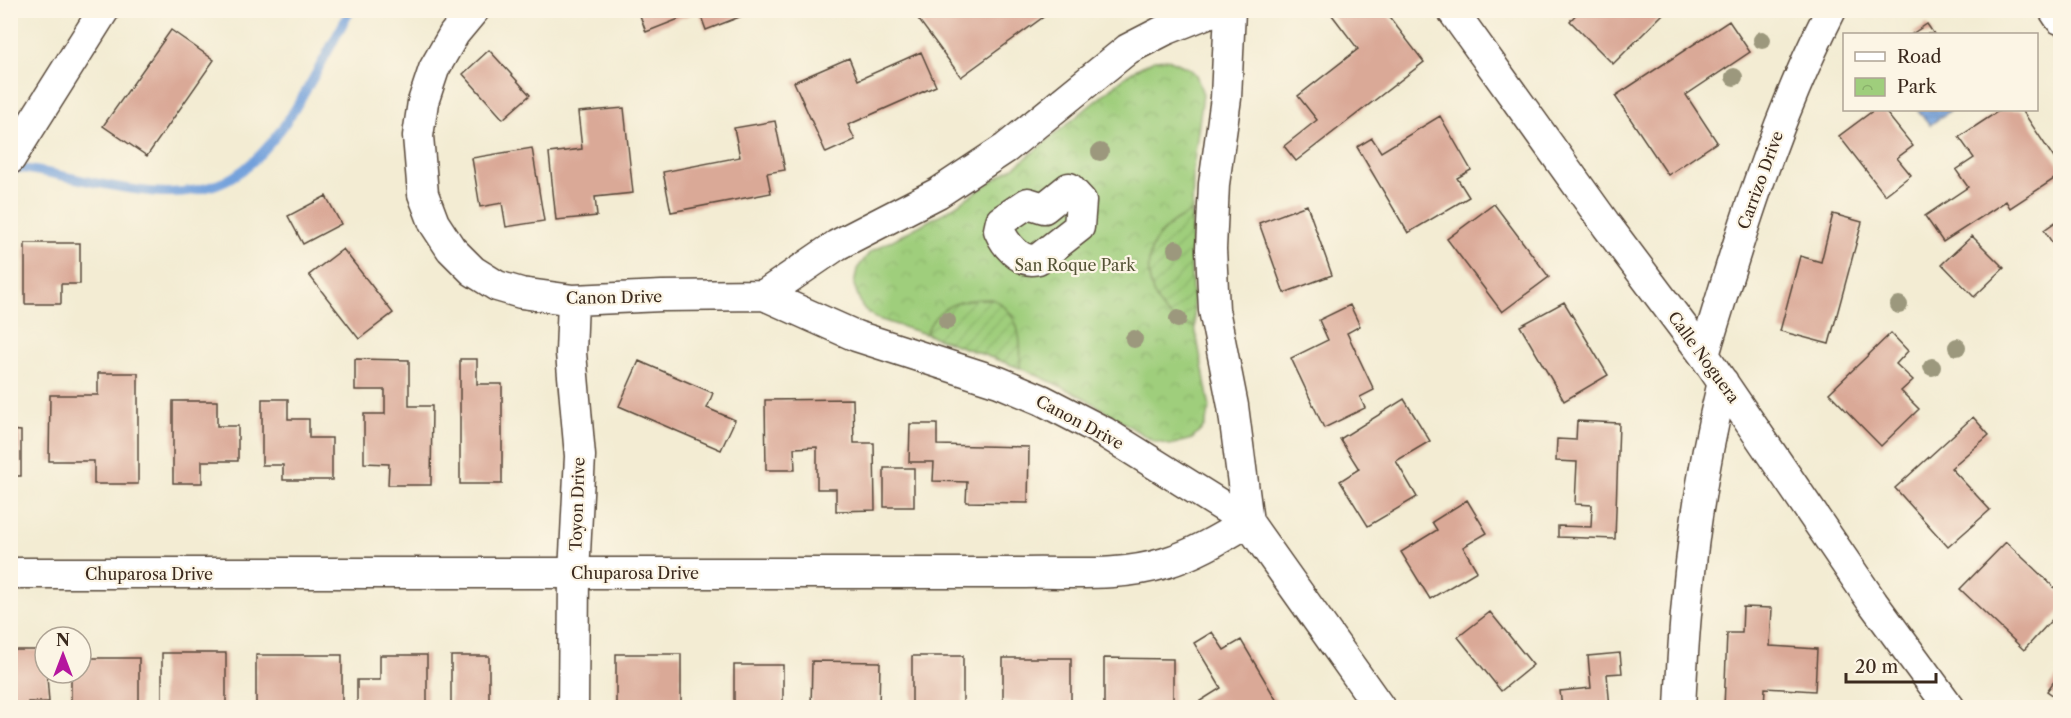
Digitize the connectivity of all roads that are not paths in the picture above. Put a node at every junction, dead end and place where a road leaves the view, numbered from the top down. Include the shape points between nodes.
1 (104, 10) edge
2 (474, 10) edge
3 (1215, 10) edge
4 (1230, 10) edge
5 (1452, 10) edge
6 (1831, 10) edge
7 (2054, 10) edge
8 (2061, 19) edge
9 (17, 150) edge
10 (764, 295) junction
11 (573, 300) junction
12 (1704, 355) junction
13 (1724, 382) junction
14 (1248, 522) junction
15 (10, 573) edge
16 (574, 573) junction
17 (573, 708) edge
18 (1380, 708) edge
19 (1680, 708) edge
20 (1950, 708) edge

1 - 9 street
2 - 11 street, Canon Drive via 454,34 434,69 423,102 418,136 423,194 445,241 473,271 497,286 521,293
3 - 10 street via 1128,50 1006,148 938,193 837,246
4 - 14 street, Canon Drive via 1211,249 1214,310 1233,406
5 - 12 street, Calle Noguera
6 - 12 street, Carrizo Drive via 1793,91 1743,225
7 - 8 street
10 - 11 street, Canon Drive
10 - 14 street, Canon Drive via 856,336 999,382 1042,400 1104,432
11 - 16 street, Toyon Drive via 571,353 580,456
12 - 13 street, Calle Noguera
13 - 19 street via 1694,523 1684,605
13 - 20 street, Calle Noguera via 1873,603
14 - 16 street, Chuparosa Drive via 1205,547 1164,564 1116,572
14 - 18 street, Canon Drive
15 - 16 street, Chuparosa Drive
16 - 17 street, Toyon Drive

